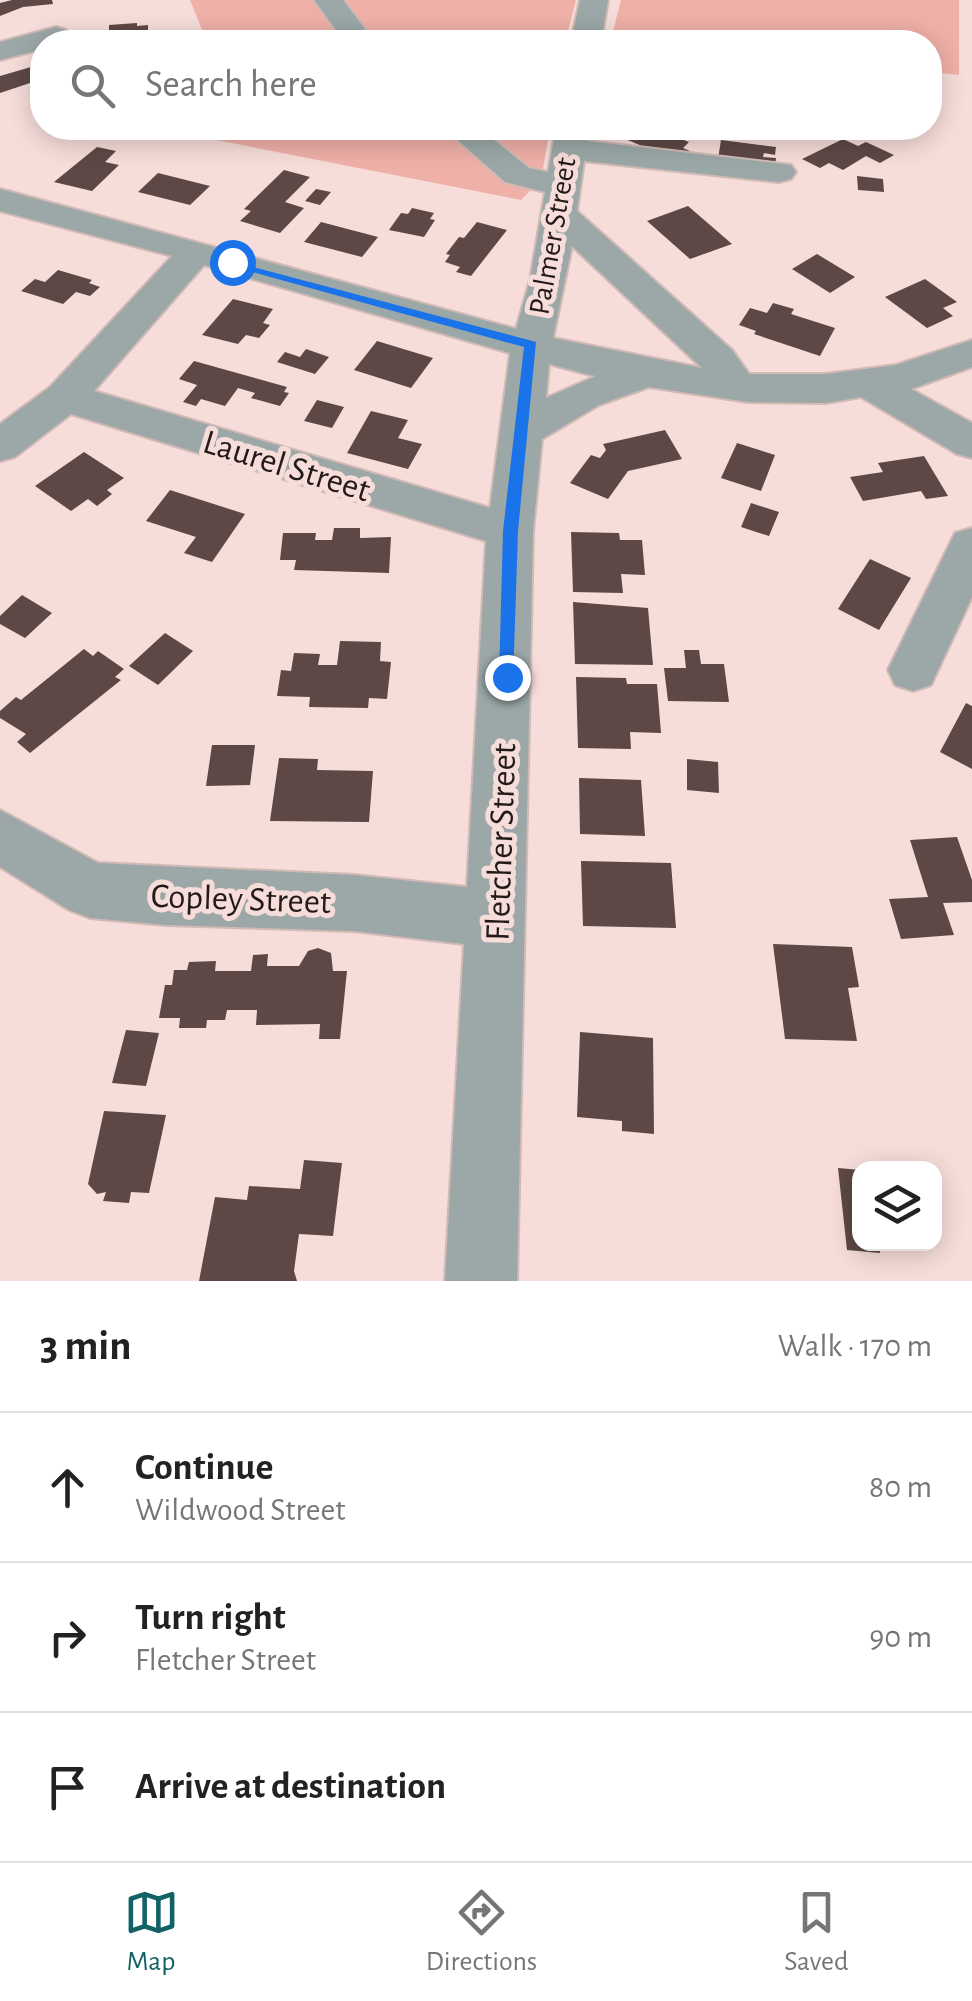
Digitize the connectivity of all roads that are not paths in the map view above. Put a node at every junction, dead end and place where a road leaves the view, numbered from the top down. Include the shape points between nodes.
1 (328, 0) edge
2 (594, 0) edge
3 (351, 30) edge
4 (588, 30) edge
5 (30, 43) edge
6 (0, 51) edge
7 (475, 140) edge
8 (570, 140) edge
9 (582, 140) edge
10 (778, 172) dead end
11 (0, 200) edge
12 (560, 200) junction
13 (196, 252) junction
14 (531, 345) junction
15 (972, 353) edge
16 (652, 372) junction
17 (736, 385) junction
18 (872, 385) junction
19 (65, 398) junction
20 (520, 432) junction
21 (972, 443) edge
22 (0, 446) edge
23 (510, 531) junction
24 (972, 546) edge
25 (913, 670) dead end
26 (0, 836) edge
27 (497, 919) junction
28 (480, 1281) edge

1 - 3 street
2 - 4 street
5 - 6 street
7 - 12 street
8 - 12 street, Palmer Street
9 - 10 street
11 - 13 street
12 - 14 street, Palmer Street
12 - 17 street
13 - 14 street
13 - 19 street
14 - 16 street
14 - 20 street, Fletcher Street
15 - 18 street
16 - 17 street
16 - 20 street via 584,394
17 - 18 street
18 - 21 street
19 - 22 street
19 - 23 street, Laurel Street
20 - 23 street, Fletcher Street
23 - 27 street, Fletcher Street
24 - 25 street
26 - 27 street, Copley Street via 90,890 354,902
27 - 28 street, Fletcher Street

